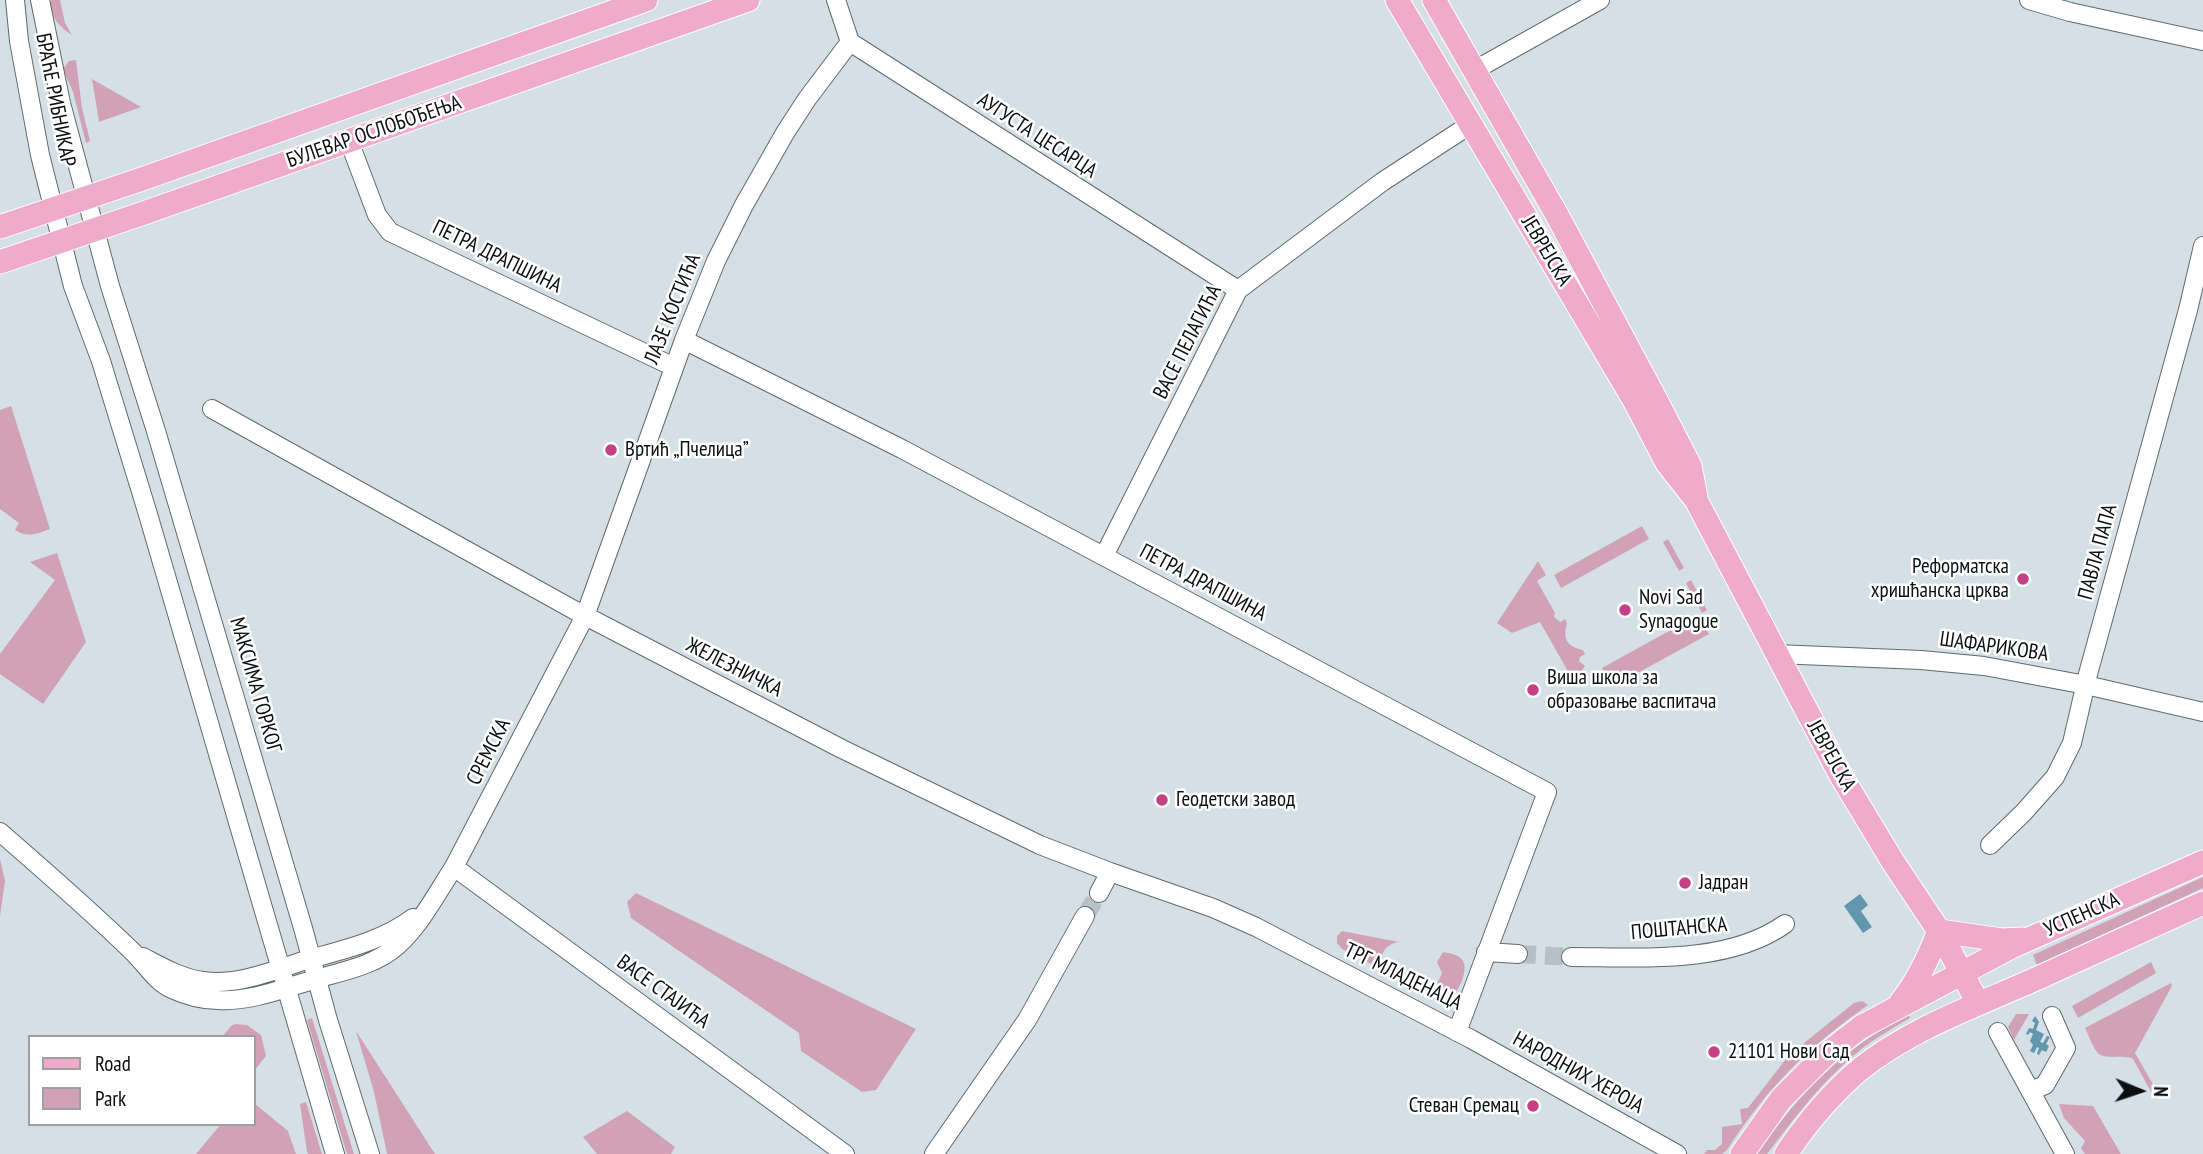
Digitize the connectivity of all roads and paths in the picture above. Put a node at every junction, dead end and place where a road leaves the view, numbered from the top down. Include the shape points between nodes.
1 (15, 0) edge
2 (40, 0) edge
3 (646, 0) edge
4 (748, 0) edge
5 (836, 0) edge
6 (1397, 0) edge
7 (1434, 0) edge
8 (1600, 0) edge
9 (2029, 0) edge
10 (2203, 41) edge
11 (850, 42) junction
12 (1475, 70) junction
13 (1471, 124) junction
14 (349, 141) junction
15 (86, 198) junction
16 (54, 208) junction
17 (0, 227) edge
18 (94, 230) junction
19 (62, 241) junction
20 (2203, 246) edge
21 (0, 262) edge
22 (1238, 290) junction
23 (2195, 312) edge
24 (684, 340) junction
25 (674, 367) junction
26 (212, 408) dead end
27 (1696, 500) junction
28 (1104, 556) junction
29 (585, 616) junction
30 (1776, 654) junction
31 (2086, 685) junction
32 (2203, 712) edge
33 (0, 832) edge
34 (1990, 845) dead end
35 (2203, 862) edge
36 (454, 867) junction
37 (1110, 872) junction
38 (1099, 893) tunnel mouth
39 (2203, 903) edge
40 (429, 906) junction
41 (1085, 916) tunnel mouth
42 (1785, 924) dead end
43 (1256, 927) joint
44 (1939, 931) junction
45 (2029, 938) junction
46 (1486, 952) junction
47 (134, 953) junction
48 (1518, 954) tunnel mouth
49 (1571, 957) tunnel mouth
50 (311, 959) junction
51 (281, 968) junction
52 (1962, 972) junction
53 (317, 979) junction
54 (286, 988) junction
55 (1978, 1003) junction
56 (1895, 1008) junction
57 (2052, 1016) dead end
58 (1457, 1032) junction
59 (1998, 1032) dead end
60 (2031, 1091) junction
61 (335, 1154) edge
62 (370, 1154) edge
63 (845, 1154) edge
64 (934, 1154) edge
65 (1677, 1154) edge
66 (1742, 1154) edge
67 (1786, 1154) edge
68 (2065, 1154) edge

1 - 16 street, БРАЋЕ РИБНИКАР via 28,92
2 - 15 street, БРАЋЕ РИБНИКАР
3 - 15 main road, БУЛЕВАР ОСЛОБОЂЕЊА
4 - 14 main road, БУЛЕВАР ОСЛОБОЂЕЊА
5 - 11 street
6 - 13 main road, ЈЕВРЕЈСКА
7 - 12 main road, ЈЕВРЕЈСКА
8 - 12 street
9 - 10 street
11 - 22 street, АУГУСТА ЦЕСАРЦА
11 - 24 street, ЛАЗЕ КОСТИЋА via 800,111 744,205
12 - 27 main road, ЈЕВРЕЈСКА via 1690,466
13 - 22 street, ВАСЕ ПЕЛАГИЋА via 1372,189
13 - 27 main road, ЈЕВРЕЈСКА via 1667,463
14 - 18 main road, БУЛЕВАР ОСЛОБОЂЕЊА
14 - 25 street, ПЕТРА ДРАПШИНА via 377,215 390,232
15 - 16 main road, БУЛЕВАР ОСЛОБОЂЕЊА
15 - 18 street, БРАЋЕ РИБНИКАР
16 - 17 main road, БУЛЕВАР ОСЛОБОЂЕЊА
16 - 19 street, БРАЋЕ РИБНИКАР
18 - 19 main road, БУЛЕВАР ОСЛОБОЂЕЊА
18 - 50 street, МАКСИМА ГОРКОГ
19 - 21 main road, БУЛЕВАР ОСЛОБОЂЕЊА
19 - 51 street via 147,511
20 - 23 street, ПАВЛА ПАПА
22 - 28 street, ВАСЕ ПЕЛАГИЋА
23 - 31 street, ПАВЛА ПАПА
24 - 25 street, ЛАЗЕ КОСТИЋА
24 - 28 street, ПЕТРА ДРАПШИНА
25 - 29 street, ЛАЗЕ КОСТИЋА
26 - 29 street, ЖЕЛЕЗНИЧКА
27 - 30 main road, ЈЕВРЕЈСКА
28 - 46 street, ПЕТРА ДРАПШИНА via 1547,792
29 - 36 street, СРЕМСКА
29 - 37 street, ЖЕЛЕЗНИЧКА via 842,749 1040,845
30 - 31 street, ШАФАРИКОВА via 1984,666
30 - 44 main road, ЈЕВРЕЈСКА via 1840,775
31 - 32 street, ШАФАРИКОВА
31 - 34 street, ПАВЛА ПАПА via 2072,743 2055,777
33 - 47 street
35 - 45 main road, УСПЕНСКА
36 - 40 street, СРЕМСКА
36 - 63 street, ВАСЕ СТАЈИЋА
37 - 38 street
37 - 43 street, ЖЕЛЕЗНИЧКА
39 - 55 main road, УСПЕНСКА
40 - 50 street, СРЕМСКА via 385,935
40 - 53 street, СРЕМСКА via 389,952
41 - 64 street via 1027,1020
42 - 49 street, ПОШТАНСКА via 1762,939 1717,951 1661,957
43 - 58 street, ТРГ МЛАДЕНАЦА
44 - 45 main road via 2002,940
44 - 52 main road, ЈЕВРЕЈСКА
44 - 56 main road via 1926,963
45 - 52 main road, УСПЕНСКА
46 - 48 street
46 - 58 street, ТРГ МЛАДЕНАЦА
47 - 51 street, СРЕМСКА via 182,976 204,981 232,981
47 - 54 street, СРЕМСКА via 171,989 203,999 235,999
50 - 51 street, СРЕМСКА
50 - 53 street, МАКСИМА ГОРКОГ
51 - 54 street
52 - 55 main road, ЈЕВРЕЈСКА
52 - 56 main road, УСПЕНСКА
53 - 54 street, СРЕМСКА
53 - 62 street, МАКСИМА ГОРКОГ
54 - 61 street
55 - 67 main road, УСПЕНСКА via 1859,1070 1813,1117
56 - 66 main road, УСПЕНСКА via 1826,1054 1782,1099
57 - 60 street via 2066,1048 2045,1085
58 - 65 street, НАРОДНИХ ХЕРОЈА
59 - 60 street
60 - 68 street via 2036,1115

